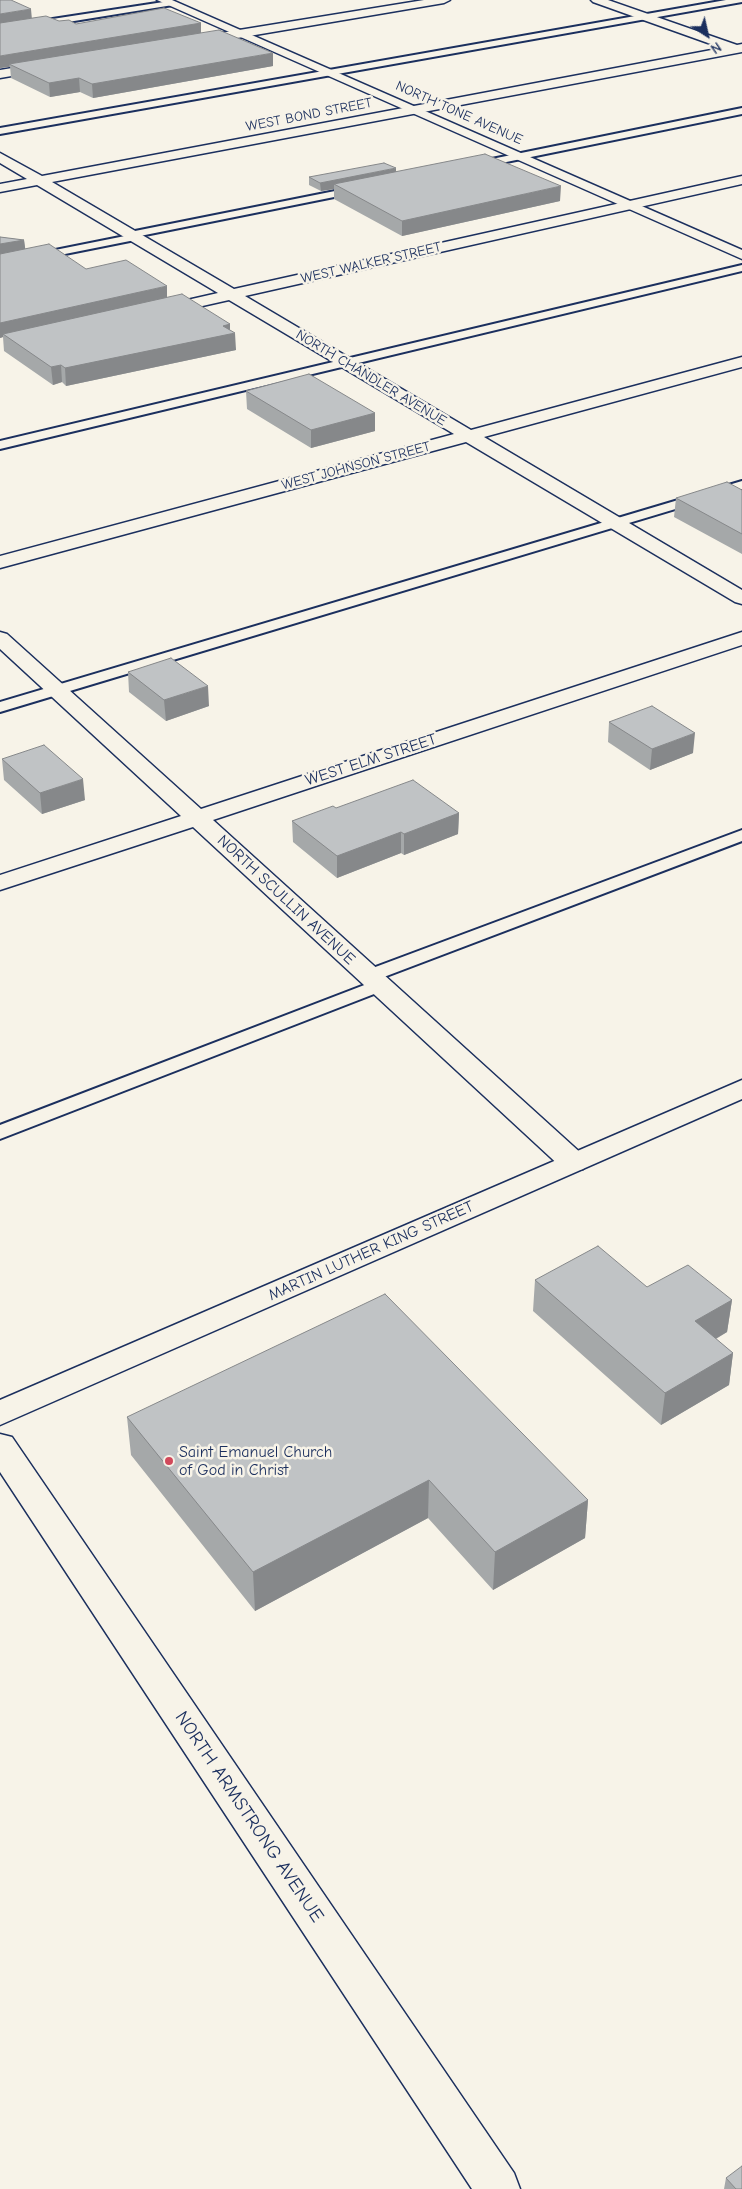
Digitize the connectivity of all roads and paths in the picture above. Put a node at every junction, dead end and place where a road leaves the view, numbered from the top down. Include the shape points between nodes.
1 (444, 0) edge
2 (597, 0) edge
3 (740, 0) edge
4 (166, 2) edge
5 (645, 17) junction
6 (0, 30) edge
7 (240, 34) junction
8 (182, 43) edge
9 (740, 50) edge
10 (58, 64) edge
11 (328, 73) junction
12 (0, 74) edge
13 (412, 111) junction
14 (742, 111) edge
15 (0, 131) edge
16 (516, 156) junction
17 (0, 157) edge
18 (462, 168) edge
19 (742, 180) edge
20 (40, 181) junction
21 (372, 186) edge
22 (0, 188) edge
23 (630, 205) junction
24 (133, 236) junction
25 (742, 255) edge
26 (0, 264) edge
27 (742, 268) edge
28 (231, 294) junction
29 (144, 314) edge
30 (344, 362) junction
31 (742, 362) edge
32 (469, 436) junction
33 (0, 445) edge
34 (742, 485) edge
35 (614, 522) junction
36 (0, 562) edge
37 (742, 598) edge
38 (0, 638) edge
39 (742, 638) edge
40 (57, 690) junction
41 (0, 707) edge
42 (197, 818) junction
43 (742, 835) edge
44 (0, 883) edge
45 (374, 981) junction
46 (742, 1089) edge
47 (0, 1132) edge
48 (573, 1162) junction
49 (0, 1413) edge
50 (0, 1446) edge
51 (488, 2185) edge

1 - 7 street
2 - 5 street
3 - 5 lane
4 - 6 lane
4 - 7 street, NORTH TONE AVENUE
5 - 9 street
5 - 11 lane
7 - 8 street
7 - 11 street, NORTH TONE AVENUE
9 - 13 street, WEST BOND STREET
10 - 12 street
11 - 13 street, NORTH TONE AVENUE
11 - 15 lane
13 - 16 street, NORTH TONE AVENUE
13 - 20 street, WEST BOND STREET
14 - 16 lane
16 - 18 lane
16 - 23 street, NORTH TONE AVENUE
17 - 20 street, NORTH CHANDLER AVENUE
19 - 23 street, WEST WALKER STREET
20 - 22 street, WEST BOND STREET
20 - 24 street, NORTH CHANDLER AVENUE
21 - 24 lane
23 - 25 street, NORTH TONE AVENUE
23 - 28 street, WEST WALKER STREET
24 - 26 lane
24 - 28 street, NORTH CHANDLER AVENUE
27 - 30 lane
28 - 29 street, WEST WALKER STREET
28 - 30 street, NORTH CHANDLER AVENUE
30 - 32 street, NORTH CHANDLER AVENUE
30 - 33 lane
31 - 32 street, WEST JOHNSON STREET
32 - 35 street, NORTH CHANDLER AVENUE
32 - 36 street, WEST JOHNSON STREET
34 - 35 lane
35 - 37 street, NORTH CHANDLER AVENUE
35 - 40 lane
38 - 40 street, NORTH SCULLIN AVENUE
39 - 42 street, WEST ELM STREET
40 - 41 lane
40 - 42 street, NORTH SCULLIN AVENUE
42 - 44 street, WEST ELM STREET
42 - 45 street, NORTH SCULLIN AVENUE
43 - 45 lane
45 - 47 lane
45 - 48 street, NORTH SCULLIN AVENUE
46 - 48 street, MARTIN LUTHER KING STREET
48 - 49 street, MARTIN LUTHER KING STREET
50 - 51 street, NORTH ARMSTRONG AVENUE

